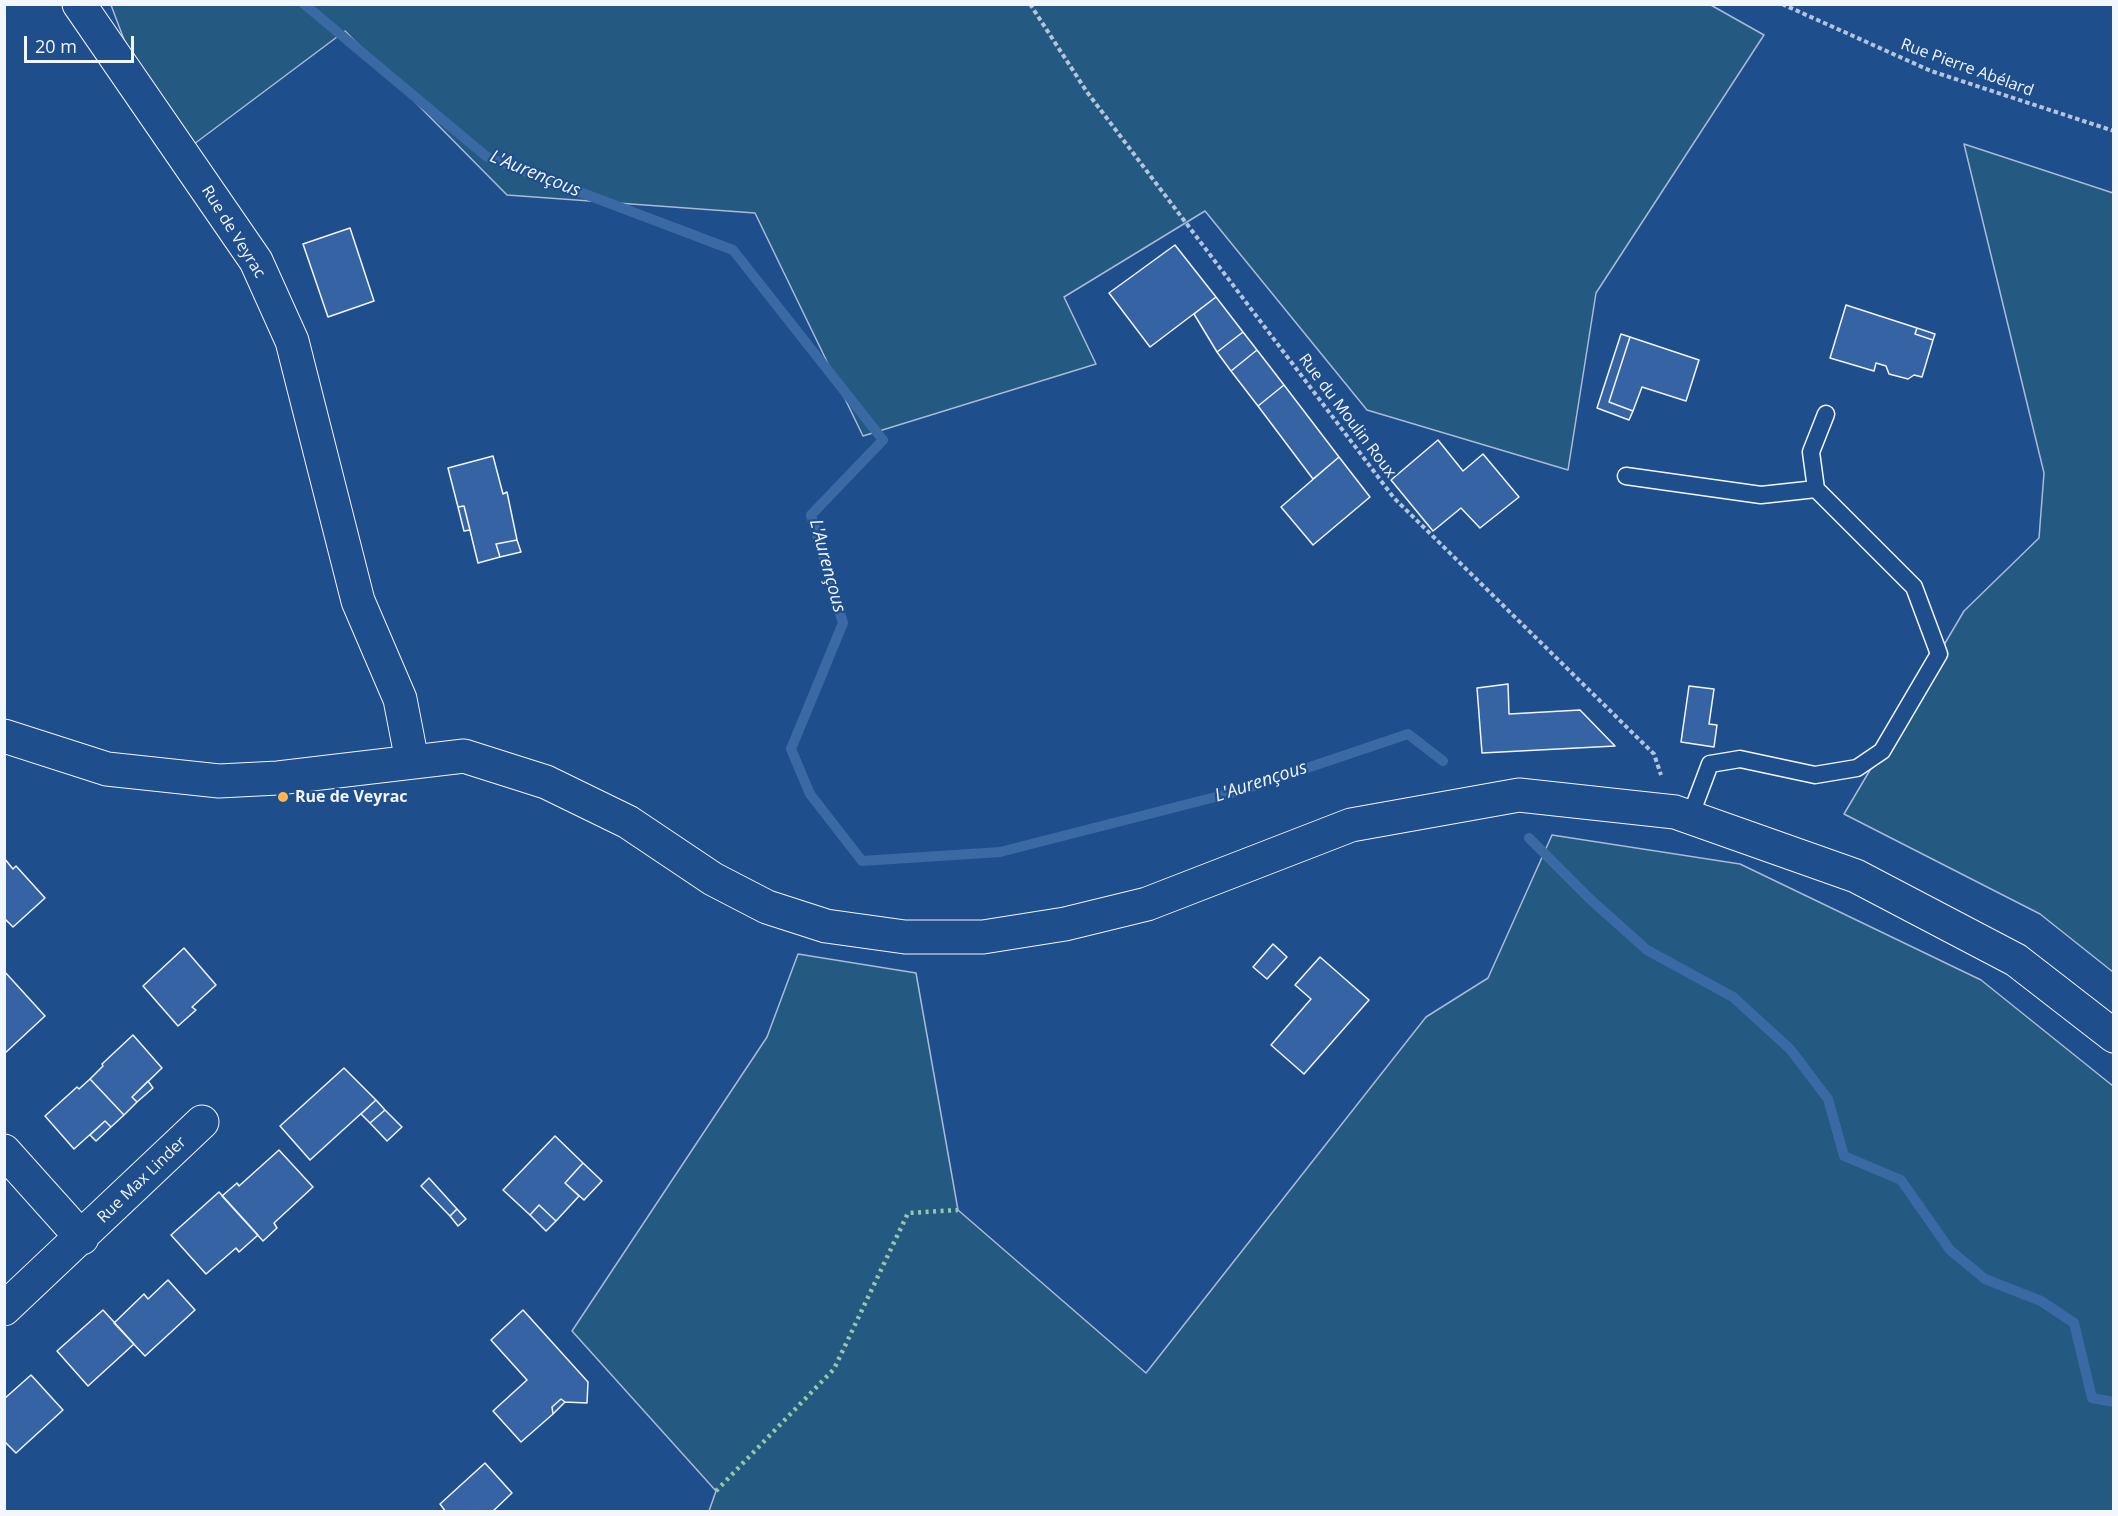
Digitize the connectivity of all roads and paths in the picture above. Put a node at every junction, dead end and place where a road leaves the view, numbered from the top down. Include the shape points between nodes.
1 (80, 4) edge
2 (1030, 4) edge
3 (1782, 4) edge
4 (2114, 131) edge
5 (1826, 414) dead end
6 (1626, 476) dead end
7 (1816, 489) junction
8 (4, 736) edge
9 (412, 761) junction
10 (1682, 814) junction
11 (2114, 1036) edge
12 (202, 1122) dead end
13 (4, 1151) edge
14 (82, 1238) junction
15 (4, 1309) edge

1 - 9 main road, Rue de Veyrac via 256,261 292,341 358,601 400,699
2 - 10 path, Rue du Moulin Roux via 1087,92 1394,498 1654,754
3 - 4 path, Rue Pierre Abélard via 1931,71
5 - 7 lane via 1811,452
6 - 7 lane via 1761,495
7 - 10 lane via 1914,588 1939,654 1882,751 1857,768 1815,775 1740,759 1710,764
8 - 9 main road via 107,769 219,781 279,778
9 - 10 main road via 464,756 546,782 628,822 713,879 767,907 826,926 905,937 983,937 1077,921 1147,904 1351,825 1519,795
10 - 11 main road via 1856,876 2016,960
12 - 14 main road, Rue Max Linder
13 - 14 main road
14 - 15 main road, Rue Max Linder

